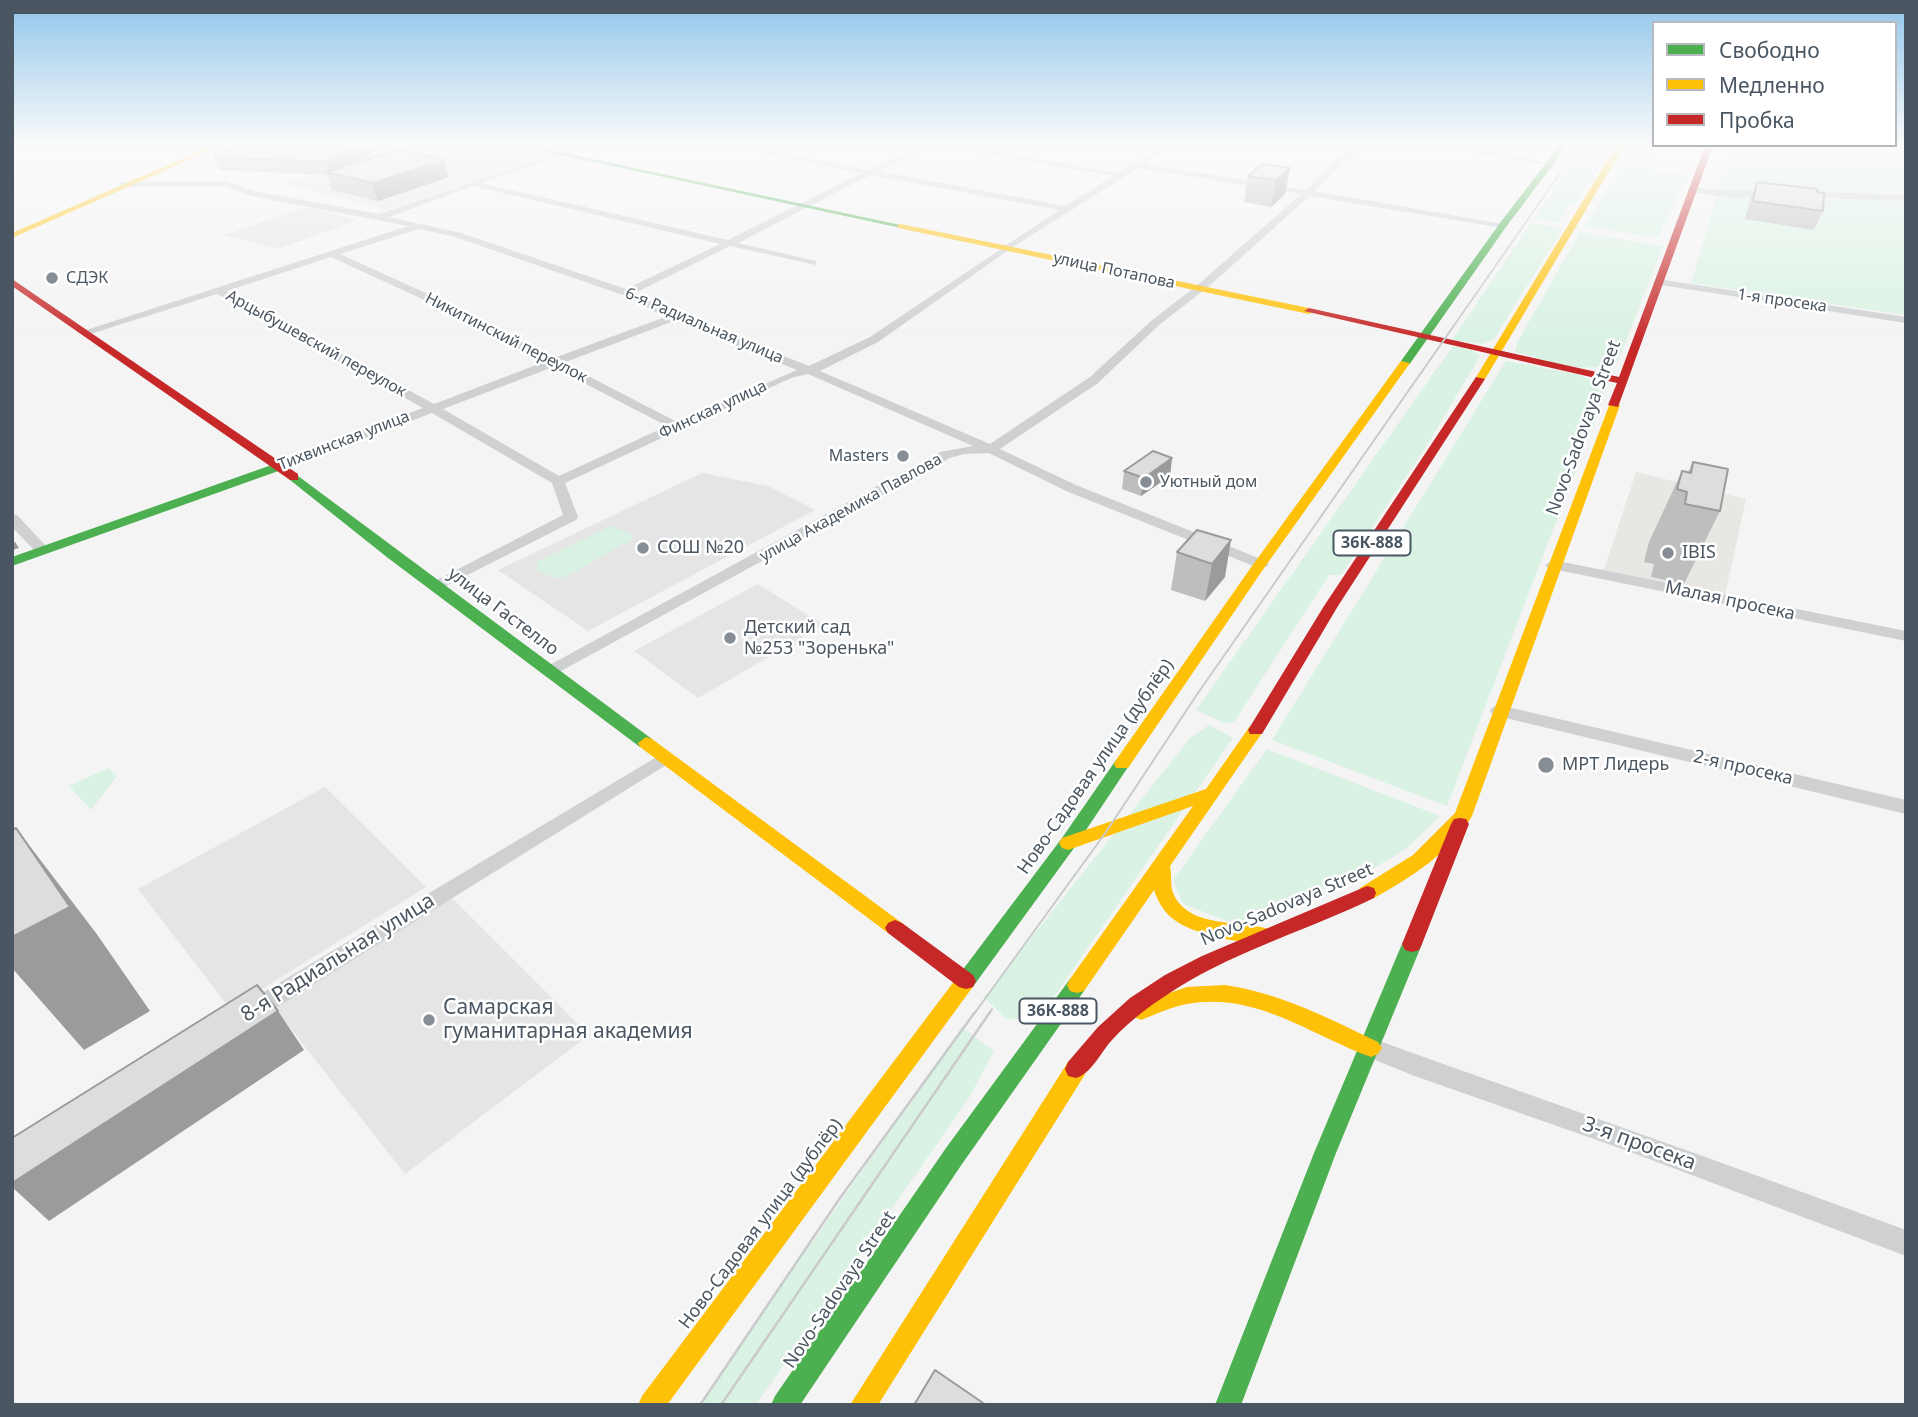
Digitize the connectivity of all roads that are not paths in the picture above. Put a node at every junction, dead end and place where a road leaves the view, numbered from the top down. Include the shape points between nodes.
1 (56, 212) edge
2 (60, 212) edge
3 (354, 212) edge
4 (393, 212) edge
5 (597, 212) edge
6 (789, 212) edge
7 (837, 212) edge
8 (1063, 212) edge
9 (1286, 212) edge
10 (1425, 212) edge
11 (1513, 212) edge
12 (1581, 212) edge
13 (1685, 212) edge
14 (380, 217) junction
15 (1503, 225) junction
16 (419, 226) junction
17 (12, 232) edge
18 (730, 243) junction
19 (1007, 248) junction
20 (334, 255) junction
21 (813, 263) dead end
22 (12, 282) edge
23 (1658, 282) junction
24 (1199, 289) junction
25 (220, 291) junction
26 (627, 293) junction
27 (674, 317) junction
28 (1906, 320) edge
29 (83, 333) junction
30 (1424, 336) junction
31 (1497, 352) junction
32 (553, 362) junction
33 (811, 371) junction
34 (1623, 381) junction
35 (432, 407) junction
36 (676, 426) junction
37 (991, 449) junction
38 (280, 466) junction
39 (558, 481) junction
40 (12, 518) edge
41 (42, 550) junction
42 (12, 562) edge
43 (1261, 564) junction
44 (1553, 565) junction
45 (436, 586) junction
46 (1906, 636) edge
47 (552, 671) junction
48 (1499, 711) junction
49 (665, 758) junction
50 (1209, 794) junction
51 (1906, 807) edge
52 (1463, 816) junction
53 (1068, 843) junction
54 (1162, 867) junction
55 (1265, 935) junction
56 (966, 981) junction
57 (227, 1027) edge
58 (1109, 1027) junction
59 (1371, 1048) junction
60 (1906, 1243) edge
61 (652, 1405) edge
62 (785, 1405) edge
63 (863, 1405) edge
64 (1228, 1405) edge

1 - 17 main road
2 - 17 main road
3 - 14 street, 6-я Радиальная улица
4 - 14 street
5 - 18 street
6 - 18 street
7 - 19 main road, улица Потапова
8 - 19 street, Финская улица
9 - 24 street, улица Академика Павлова
10 - 15 street
11 - 15 main road, Ново-Садовая улица (дублёр)
12 - 31 main road, Novo-Sadovaya Street / 36К-888
13 - 23 main road, Novo-Sadovaya Street / 36К-888
14 - 16 street, 6-я Радиальная улица
15 - 30 main road, Ново-Садовая улица (дублёр)
16 - 20 street
16 - 26 street, 6-я Радиальная улица via 481,242
18 - 21 street
18 - 26 street
19 - 24 main road, улица Потапова
19 - 33 street, Финская улица via 893,326
20 - 25 street
20 - 32 street, Никитинский переулок
22 - 29 main road, улица Гастелло
23 - 28 street, 1-я просека
23 - 34 main road, Novo-Sadovaya Street / 36К-888
24 - 30 main road, улица Потапова
24 - 37 street, улица Академика Павлова via 1094,380
25 - 29 street
25 - 35 street, Арцыбушевский переулок
26 - 27 street, 6-я Радиальная улица
27 - 32 street, Тихвинская улица
27 - 33 street, 6-я Радиальная улица
29 - 38 main road, улица Гастелло
30 - 31 main road, улица Потапова
30 - 43 main road, Ново-Садовая улица (дублёр)
31 - 34 main road, улица Потапова
31 - 50 main road, Novo-Sadovaya Street / 36К-888 via 1331,606 1252,737
32 - 35 street, Тихвинская улица
32 - 36 street, Никитинский переулок
33 - 36 street, Финская улица via 787,376
33 - 37 street, 6-я Радиальная улица
34 - 44 main road, Novo-Sadovaya Street / 36К-888
35 - 38 street, Тихвинская улица
35 - 39 street, Арцыбушевский переулок
36 - 39 street, Финская улица
37 - 43 street, 6-я Радиальная улица via 1071,488
37 - 47 street, улица Академика Павлова via 945,455
38 - 41 main road, Тихвинская улица
38 - 45 main road, улица Гастелло
39 - 45 street via 571,517
40 - 41 street
41 - 42 main road, Тихвинская улица
43 - 53 main road, Ново-Садовая улица (дублёр)
44 - 46 street, Малая просека
44 - 48 main road, Novo-Sadovaya Street / 36К-888
45 - 47 main road, улица Гастелло
47 - 49 main road, улица Гастелло
48 - 51 street, 2-я просека
48 - 52 main road, Novo-Sadovaya Street / 36К-888
49 - 56 main road, улица Гастелло
49 - 57 street, 8-я Радиальная улица
50 - 53 main road
50 - 54 main road, Novo-Sadovaya Street / 36К-888
52 - 55 main road, Novo-Sadovaya Street / 36К-888 via 1428,856 1404,874 1344,905
52 - 59 main road
53 - 56 main road, Ново-Садовая улица (дублёр)
54 - 55 main road via 1166,895 1188,919
54 - 62 main road, Novo-Sadovaya Street / 36К-888 via 954,1156
55 - 58 main road, Novo-Sadovaya Street / 36К-888 via 1198,965 1147,995
56 - 61 main road, Ново-Садовая улица (дублёр)
58 - 59 main road via 1181,996 1233,992
58 - 63 main road, Novo-Sadovaya Street / 36К-888 via 1078,1066
59 - 60 street, 3-я просека
59 - 64 main road via 1325,1153

